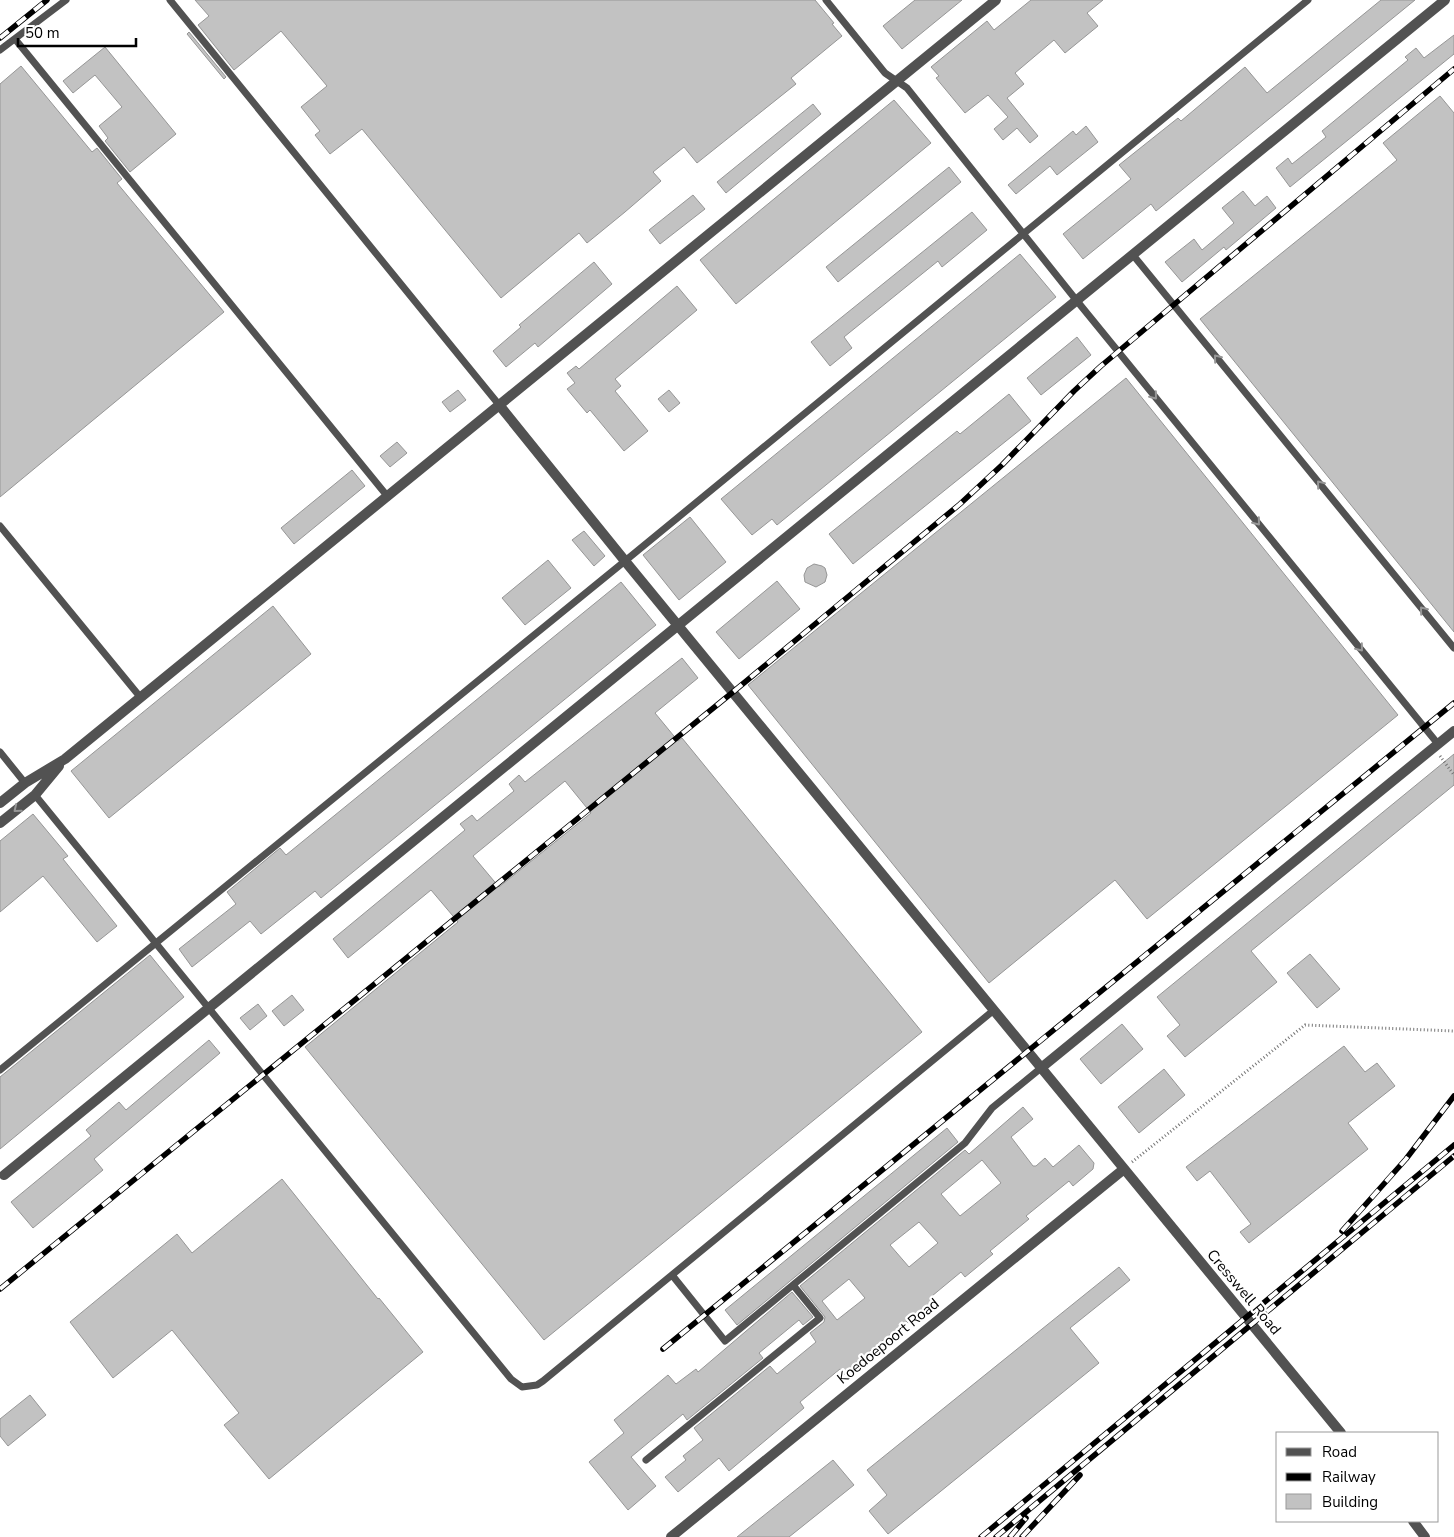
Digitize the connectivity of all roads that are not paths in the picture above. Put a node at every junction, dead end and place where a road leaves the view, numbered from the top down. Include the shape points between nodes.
1 (66, 0) edge
2 (170, 0) edge
3 (826, 0) edge
4 (996, 0) edge
5 (1308, 0) edge
6 (1445, 0) edge
7 (16, 39) junction
8 (0, 50) edge
9 (897, 81) junction
10 (1024, 234) junction
11 (1133, 255) junction
12 (1077, 301) junction
13 (500, 406) junction
14 (388, 497) junction
15 (0, 526) edge
16 (625, 561) junction
17 (678, 626) junction
18 (1454, 648) edge
19 (141, 698) junction
20 (1454, 731) edge
21 (1436, 746) junction
22 (0, 752) edge
23 (65, 759) junction
24 (25, 783) junction
25 (35, 795) junction
26 (0, 803) edge
27 (0, 823) edge
28 (156, 943) junction
29 (208, 1007) junction
30 (994, 1010) junction
31 (1041, 1068) junction
32 (0, 1070) edge
33 (1124, 1169) junction
34 (4, 1175) dead end
35 (672, 1275) junction
36 (793, 1285) junction
37 (1340, 1432) edge
38 (646, 1460) dead end
39 (1414, 1522) edge
40 (671, 1537) edge
41 (1425, 1537) edge

1 - 7 lane
2 - 13 lane
3 - 9 lane via 885,73
4 - 9 street
5 - 10 lane
6 - 11 street
7 - 8 lane
7 - 14 lane
9 - 10 lane via 907,88
9 - 13 street
10 - 12 lane
10 - 16 lane
11 - 12 street
18 -> 11 lane
12 - 17 street
12 -> 21 lane
13 - 14 street
13 - 16 street, Cresswell Road
14 - 19 street
15 - 19 lane
16 - 17 street, Cresswell Road
16 - 28 lane
17 - 29 street
17 - 30 street, Cresswell Road
19 - 23 street
20 - 21 street
21 - 31 street
22 - 24 lane
23 - 24 street
23 - 25 street
24 - 25 street
24 - 26 street
25 -> 27 street
25 - 28 lane
28 - 29 lane
28 - 32 lane
29 - 34 street
29 - 35 lane via 517,1385 528,1387 543,1381
30 - 31 street, Cresswell Road
30 - 35 lane
31 - 33 street, Cresswell Road
31 - 36 lane via 992,1108 965,1143
33 - 37 street, Cresswell Road
33 - 40 street, Koedoepoort Road
35 - 36 lane via 725,1341
36 - 38 lane via 820,1318
39 - 41 street

